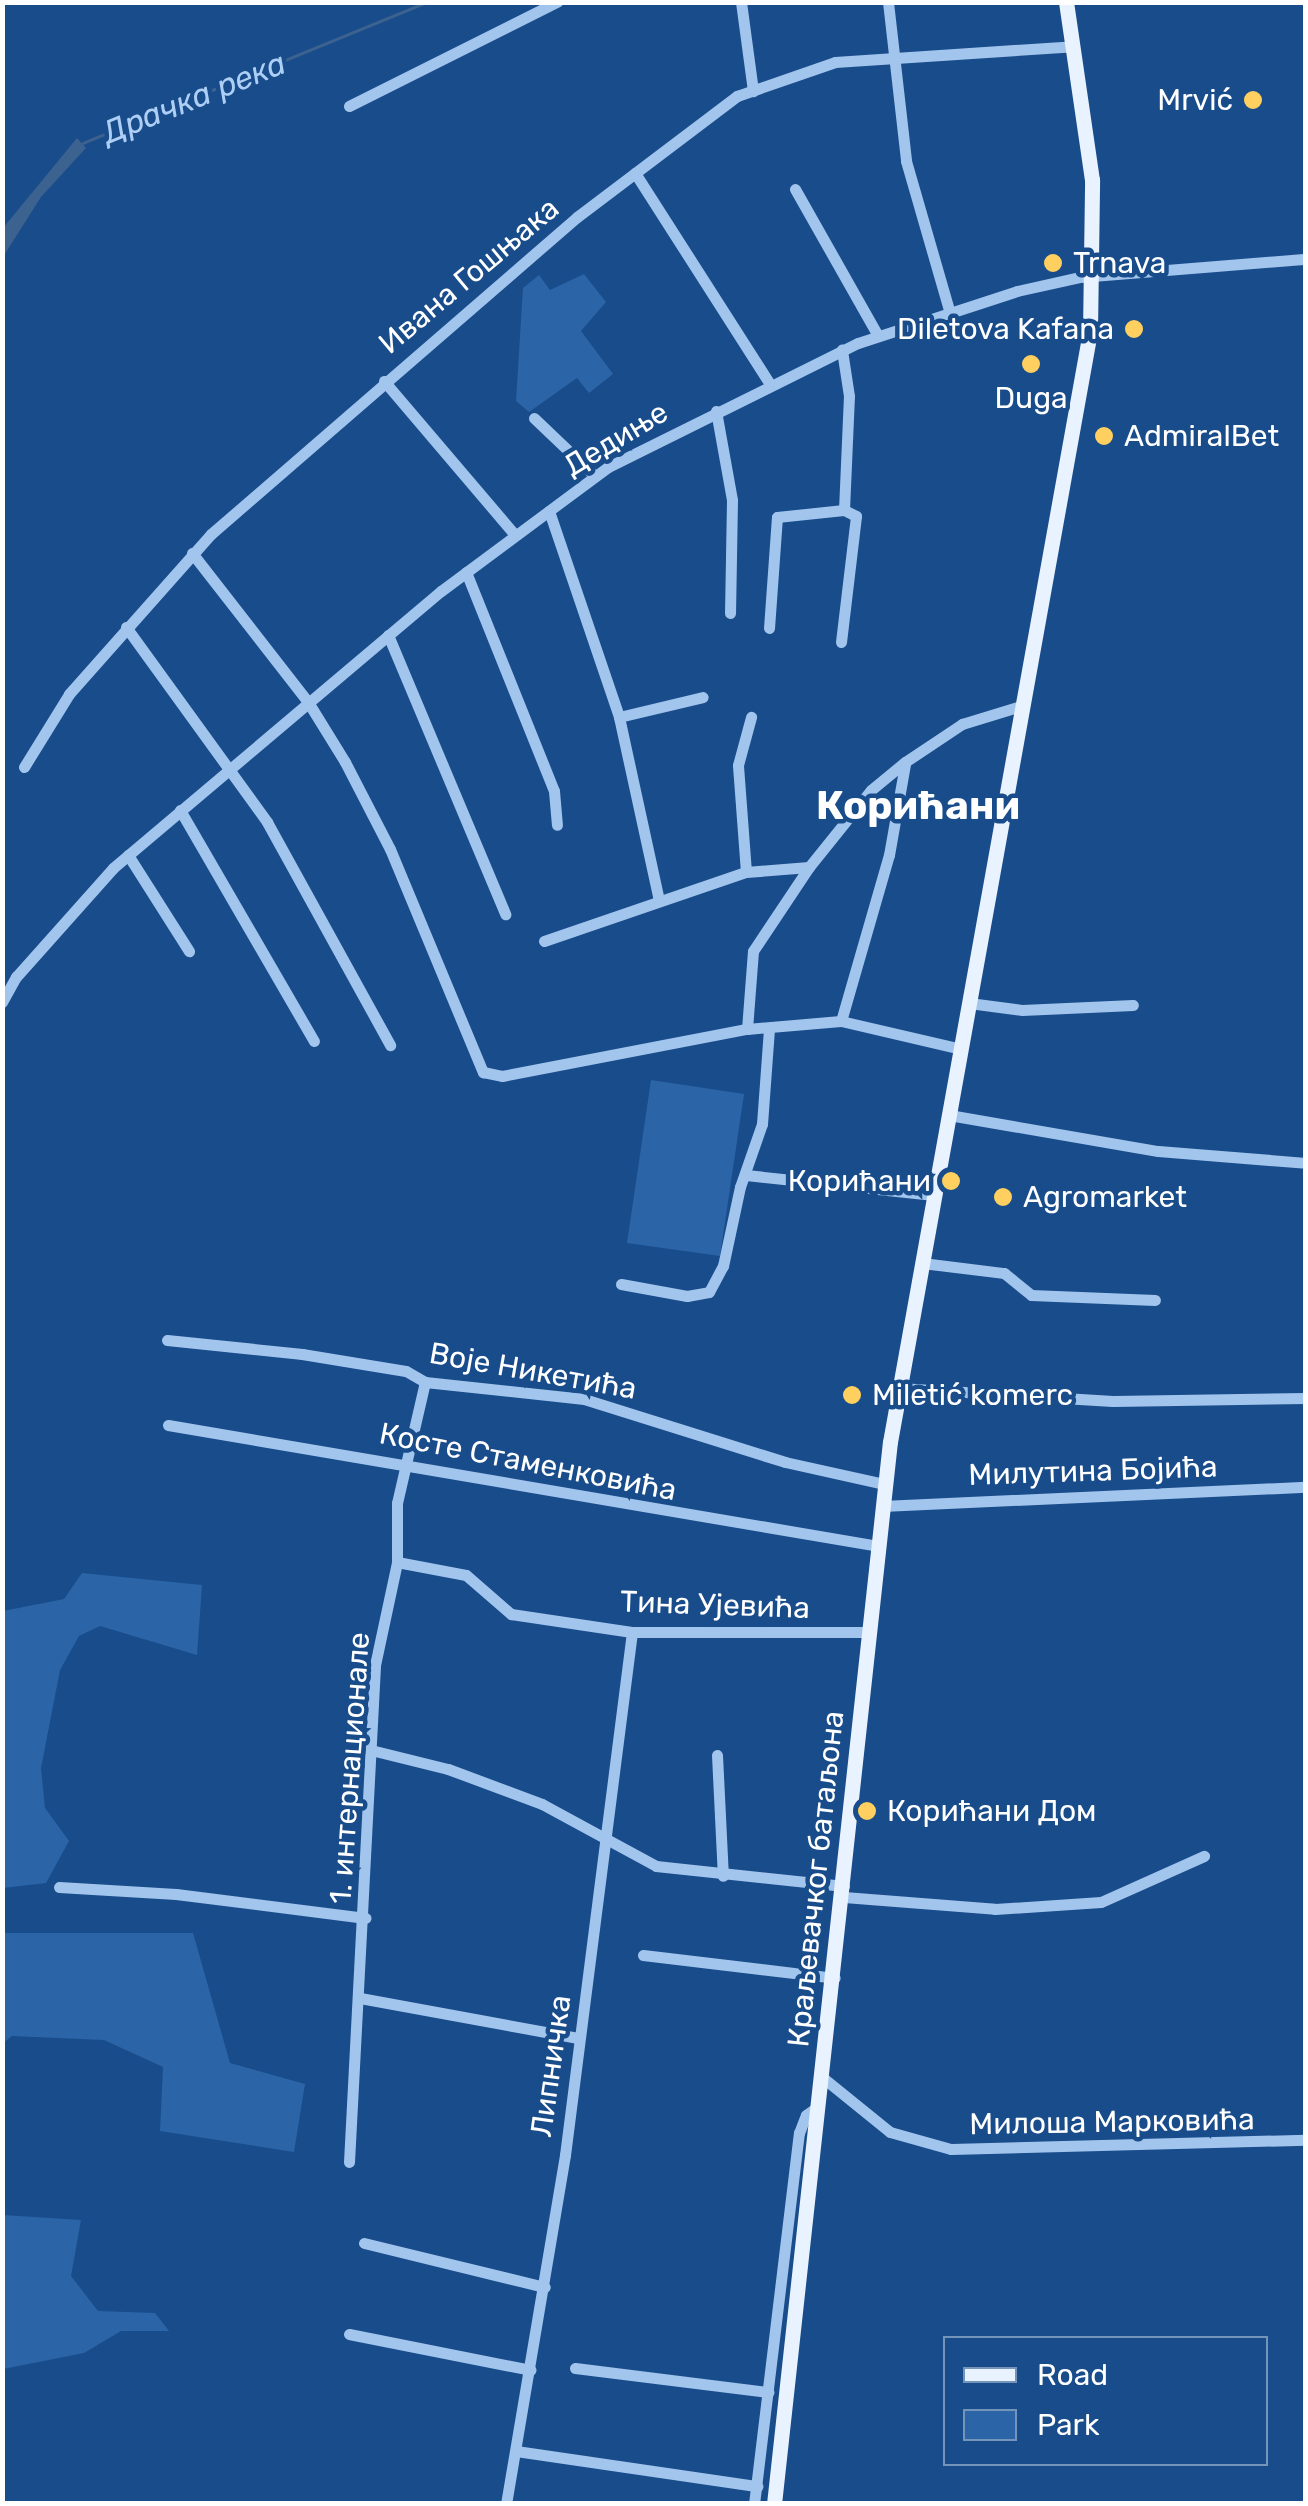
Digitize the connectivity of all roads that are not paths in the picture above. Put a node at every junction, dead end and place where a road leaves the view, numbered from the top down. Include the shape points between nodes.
1 (557, 2) edge
2 (741, 2) edge
3 (888, 2) edge
4 (1066, 2) edge
5 (1073, 46) junction
6 (894, 60) junction
7 (753, 91) junction
8 (349, 106) dead end
9 (635, 173) junction
10 (794, 189) dead end
11 (1306, 260) edge
12 (1094, 276) junction
13 (950, 313) junction
14 (878, 336) junction
15 (842, 350) junction
16 (384, 381) junction
17 (770, 384) junction
18 (716, 411) junction
19 (534, 418) dead end
20 (595, 476) junction
21 (549, 510) junction
22 (844, 510) junction
23 (516, 535) junction
24 (192, 552) junction
25 (466, 572) junction
26 (730, 613) dead end
27 (126, 627) junction
28 (770, 628) dead end
29 (388, 635) junction
30 (841, 642) dead end
31 (704, 697) dead end
32 (308, 702) junction
33 (1024, 705) junction
34 (619, 717) junction
35 (751, 717) dead end
36 (905, 762) junction
37 (24, 768) dead end
38 (229, 768) junction
39 (180, 810) junction
40 (557, 825) dead end
41 (128, 855) junction
42 (809, 867) junction
43 (746, 872) junction
44 (660, 900) junction
45 (505, 914) dead end
46 (544, 941) dead end
47 (189, 952) dead end
48 (2, 1002) edge
49 (968, 1004) junction
50 (1133, 1006) dead end
51 (841, 1021) junction
52 (768, 1028) junction
53 (748, 1030) junction
54 (314, 1041) dead end
55 (390, 1046) dead end
56 (960, 1050) junction
57 (949, 1115) junction
58 (1306, 1162) edge
59 (746, 1175) junction
60 (934, 1194) junction
61 (922, 1263) junction
62 (621, 1284) dead end
63 (1155, 1300) dead end
64 (167, 1340) dead end
65 (425, 1382) junction
66 (899, 1388) junction
67 (1306, 1398) edge
68 (168, 1426) dead end
69 (406, 1464) junction
70 (884, 1484) junction
71 (1306, 1487) edge
72 (882, 1506) junction
73 (878, 1546) junction
74 (397, 1562) junction
75 (632, 1632) junction
76 (870, 1632) junction
77 (374, 1751) junction
78 (717, 1754) dead end
79 (607, 1842) junction
80 (1204, 1856) dead end
81 (723, 1876) junction
82 (59, 1888) dead end
83 (844, 1892) junction
84 (365, 1918) junction
85 (644, 1955) dead end
86 (835, 1978) junction
87 (360, 1998) junction
88 (579, 2038) junction
89 (822, 2076) junction
90 (819, 2106) junction
91 (1306, 2140) edge
92 (349, 2162) dead end
93 (364, 2243) dead end
94 (545, 2287) junction
95 (349, 2334) dead end
96 (575, 2368) dead end
97 (530, 2370) junction
98 (768, 2392) junction
99 (516, 2451) junction
100 (756, 2486) junction
101 (506, 2504) edge
102 (754, 2504) edge
103 (774, 2504) edge

1 - 8 street
2 - 7 street
3 - 6 street
4 - 5 main road, Краљевачког батаљона
5 - 6 street, Ивана Гошњака
5 - 12 main road, Краљевачког батаљона via 1092,180
6 - 7 street, Ивана Гошњака via 836,62
6 - 13 street via 906,161
7 - 9 street, Ивана Гошњака
9 - 16 street, Ивана Гошњака
9 - 17 street
10 - 14 street
11 - 12 street, Дедиње
12 - 13 street, Дедиње via 1047,282
12 - 33 main road, Краљевачког батаљона via 1084,380
13 - 14 street, Дедиње
14 - 15 street, Дедиње
15 - 17 street, Дедиње
15 - 22 street via 849,396
16 - 23 street
16 - 24 street, Ивана Гошњака
17 - 18 street, Дедиње
18 - 20 street, Дедиње
18 - 26 street via 732,500
19 - 20 street
20 - 21 street, Дедиње
21 - 23 street, Дедиње
21 - 34 street
22 - 28 street via 777,517
22 - 30 street via 856,516
23 - 25 street, Дедиње
24 - 27 street, Ивана Гошњака
24 - 32 street
25 - 29 street, Дедиње
25 - 40 street via 554,791
27 - 37 street, Ивана Гошњака via 70,694
27 - 38 street
29 - 32 street, Дедиње
29 - 45 street
31 - 34 street
32 - 38 street, Дедиње
32 - 53 street via 390,849 478,1066 502,1076
33 - 36 street via 962,724
33 - 49 main road, Краљевачког батаљона
34 - 44 street
35 - 43 street via 738,765
36 - 42 street via 871,790
36 - 51 street via 889,855
38 - 39 street, Дедиње
38 - 55 street
39 - 41 street, Дедиње
39 - 54 street
41 - 47 street
41 - 48 street, Дедиње via 16,976
42 - 43 street
42 - 53 street via 753,951
43 - 44 street
44 - 46 street
49 - 50 street via 1022,1010
49 - 56 main road, Краљевачког батаљона
51 - 52 street
51 - 56 street
52 - 53 street
52 - 59 street via 768,1095
56 - 57 main road, Краљевачког батаљона
57 - 58 street via 1158,1151
57 - 60 main road, Краљевачког батаљона
59 - 60 street
59 - 62 street via 723,1266 709,1292 687,1296
60 - 61 main road, Краљевачког батаљона
61 - 63 street via 1004,1273 1031,1295
61 - 66 main road, Краљевачког батаљона
64 - 65 street, Воје Никетића via 368,1364
65 - 69 street, 1. интернационале
65 - 70 street, Воје Никетића via 584,1399 785,1462
66 - 67 street via 1113,1401
66 - 70 main road, Краљевачког батаљона
68 - 69 street, Косте Стаменковића
69 - 73 street, Косте Стаменковића via 683,1518
69 - 74 street, 1. интернационале
70 - 72 main road, Краљевачког батаљона
71 - 72 street, Милутина Бојића
72 - 73 main road, Краљевачког батаљона
73 - 76 main road, Краљевачког батаљона
74 - 75 street, Тина Ујевића via 466,1576 511,1614
74 - 77 street, 1. интернационале via 376,1666
75 - 76 street, Тина Ујевића
75 - 79 street, Липничка
76 - 83 main road, Краљевачког батаљона
77 - 79 street via 448,1769 542,1804
77 - 84 street, 1. интернационале
78 - 81 street
79 - 81 street via 656,1866
79 - 88 street, Липничка
80 - 83 street via 1101,1902 994,1909
81 - 83 street
82 - 84 street via 176,1894
83 - 86 main road, Краљевачког батаљона
84 - 87 street, 1. интернационале
85 - 86 street
86 - 89 main road, Краљевачког батаљона
87 - 88 street
87 - 92 street, 1. интернационале
88 - 94 street, Липничка
89 - 90 main road, Краљевачког батаљона
89 - 91 street, Милоша Марковића via 890,2132 951,2149
90 - 98 street via 806,2115 799,2133
90 - 103 main road, Краљевачког батаљона
93 - 94 street
94 - 97 street, Липничка
95 - 97 street
96 - 98 street
97 - 99 street, Липничка
98 - 100 street
99 - 100 street
99 - 101 street, Липничка
100 - 102 street

